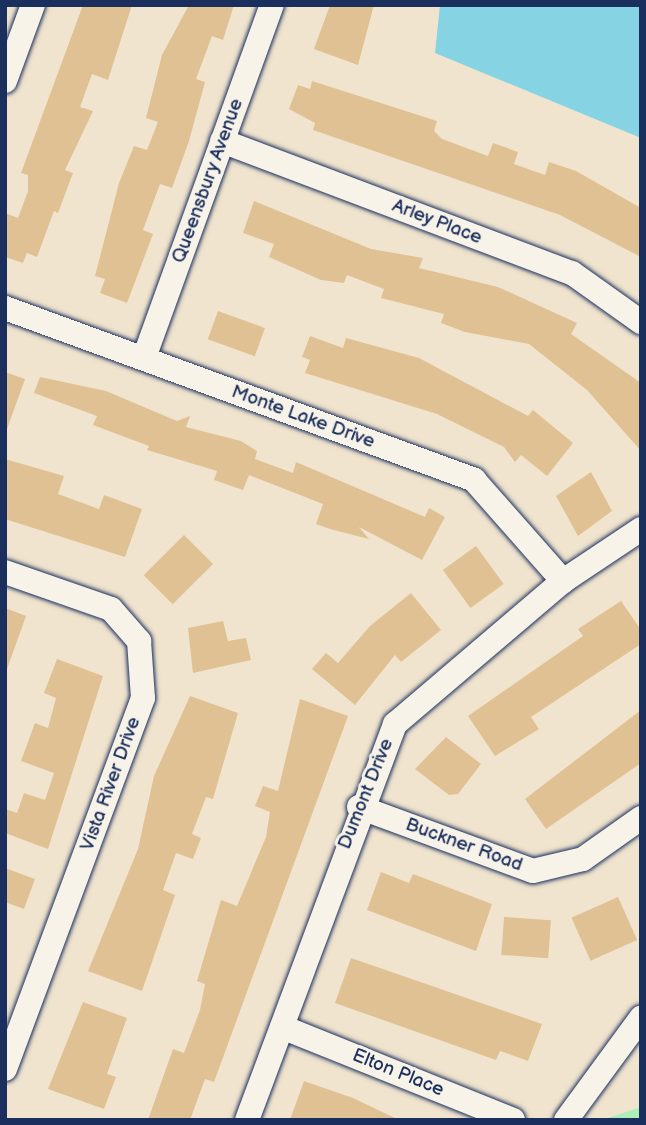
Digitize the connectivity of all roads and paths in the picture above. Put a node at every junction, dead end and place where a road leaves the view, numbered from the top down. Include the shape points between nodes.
1 (33, 5) edge
2 (272, 5) edge
3 (5, 81) edge
4 (222, 141) junction
5 (5, 308) edge
6 (641, 322) edge
7 (144, 358) junction
8 (641, 529) edge
9 (5, 572) edge
10 (563, 581) junction
11 (359, 807) junction
12 (641, 818) edge
13 (641, 1018) edge
14 (282, 1027) junction
15 (5, 1069) edge
16 (247, 1120) edge
17 (513, 1120) edge
18 (566, 1120) edge

1 - 3 street
2 - 4 street, Queensbury Avenue
4 - 6 street, Arley Place via 572,273
4 - 7 street, Queensbury Avenue
5 - 7 street, Monte Lake Drive
7 - 10 street, Monte Lake Drive via 474,480
8 - 10 street, Dumont Drive
9 - 15 street, Vista River Drive via 111,609 139,641 143,698
10 - 11 street, Dumont Drive via 395,724
11 - 12 street, Buckner Road via 533,871 583,859
11 - 14 street, Dumont Drive
13 - 18 street
14 - 16 street, Dumont Drive
14 - 17 street, Elton Place

